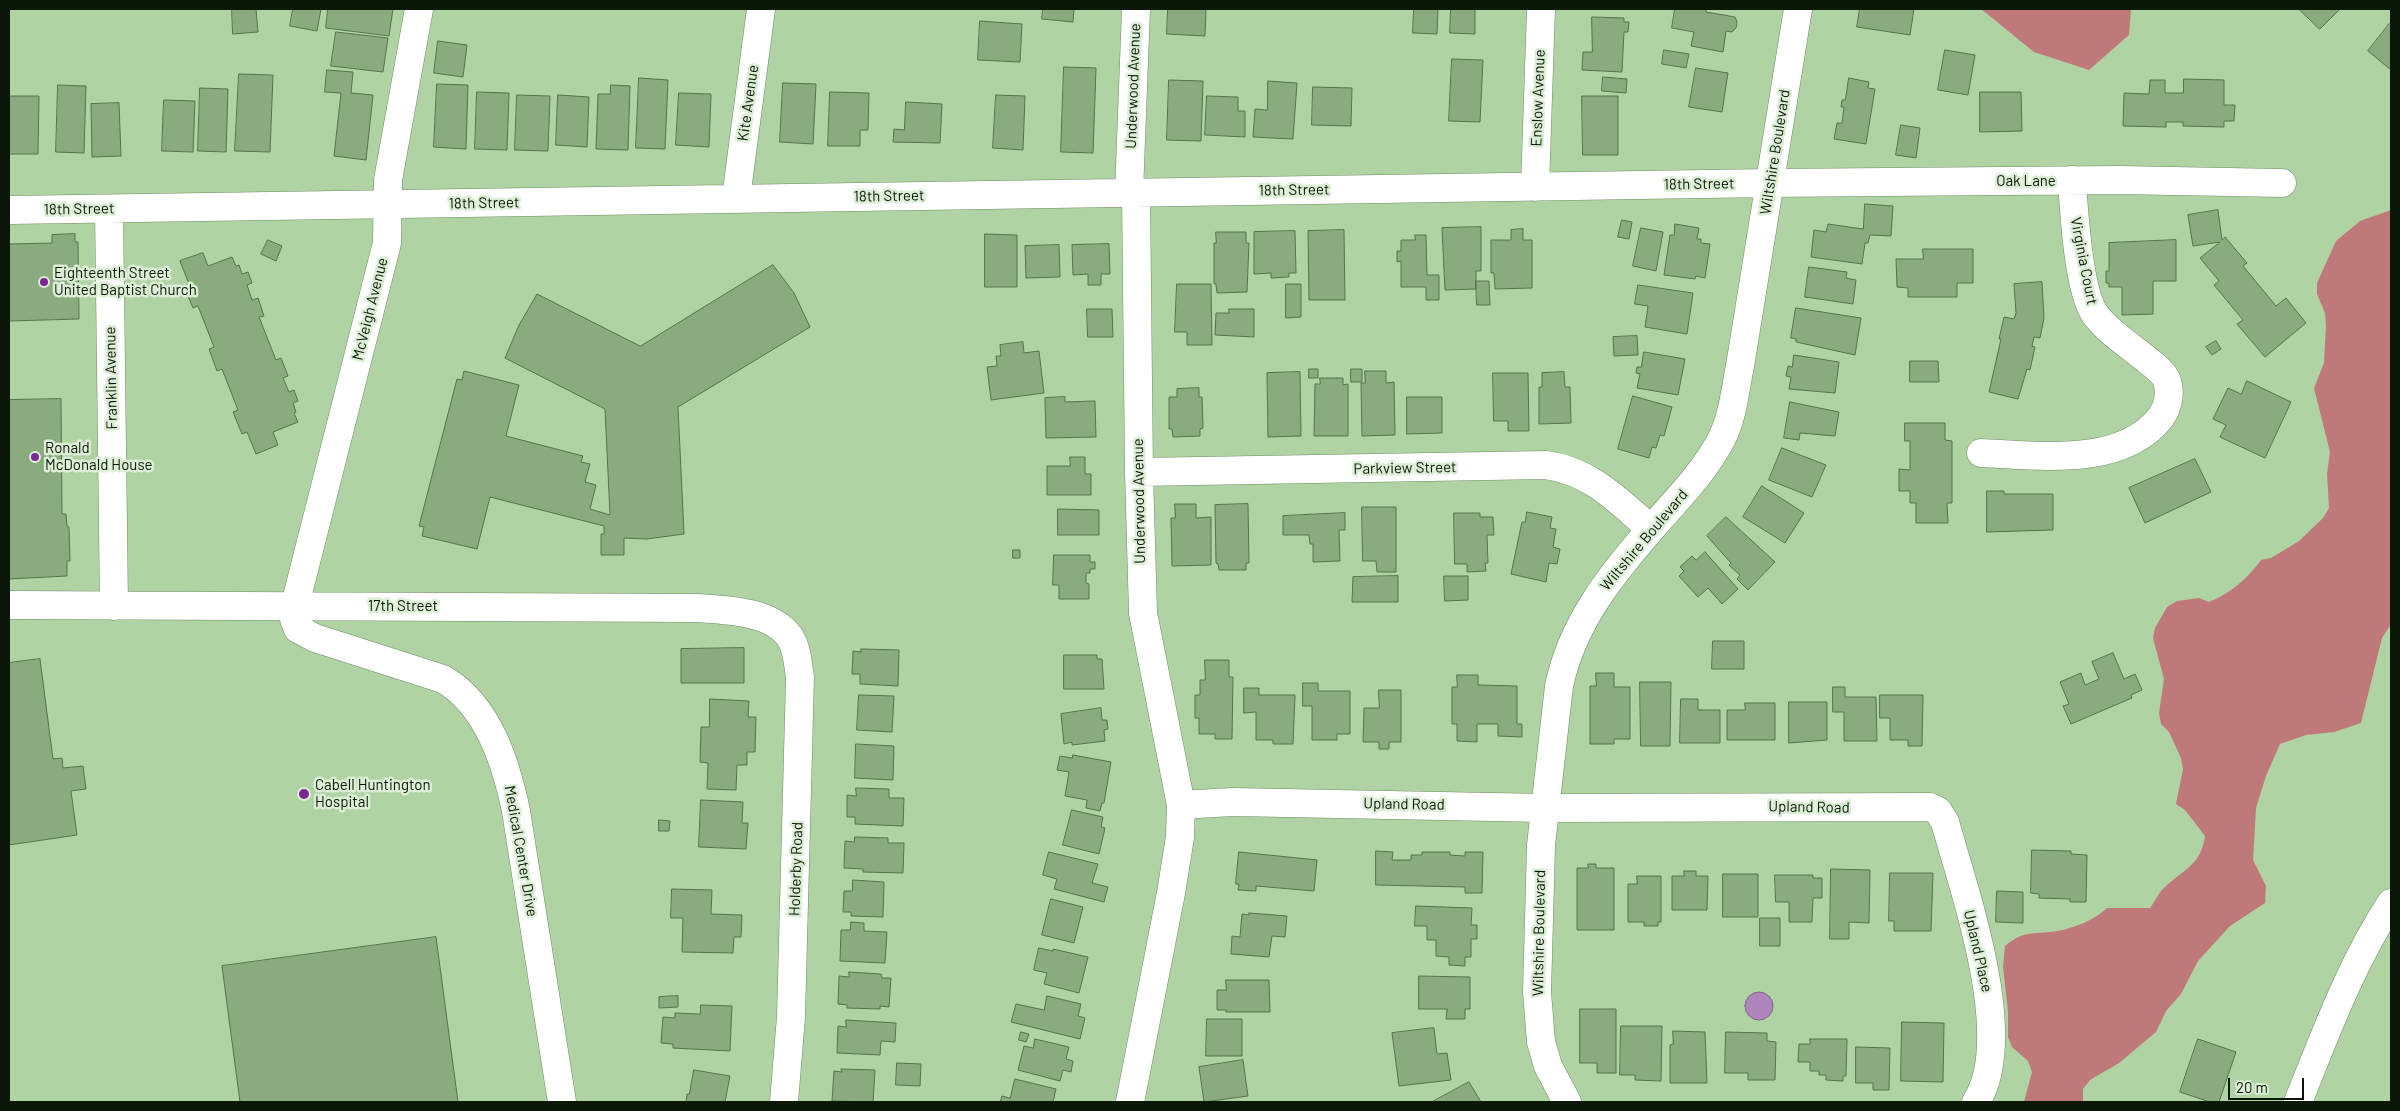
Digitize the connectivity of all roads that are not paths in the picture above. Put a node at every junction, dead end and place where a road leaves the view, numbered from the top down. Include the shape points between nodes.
1 (419, 9) edge
2 (761, 9) edge
3 (1136, 9) edge
4 (1542, 9) edge
5 (1798, 9) edge
6 (2072, 180) junction
7 (1770, 183) junction
8 (2282, 183) dead end
9 (1535, 187) junction
10 (1132, 193) junction
11 (736, 198) junction
12 (388, 205) junction
13 (109, 209) junction
14 (9, 210) edge
15 (1981, 452) dead end
16 (1139, 472) junction
17 (1651, 529) junction
18 (9, 605) edge
19 (295, 605) junction
20 (114, 606) junction
21 (790, 636) joint
22 (1181, 805) junction
23 (1930, 807) joint
24 (1545, 808) junction
25 (2391, 903) edge
26 (562, 1102) edge
27 (784, 1102) edge
28 (1130, 1102) edge
29 (1567, 1102) edge
30 (1976, 1102) edge
31 (2298, 1102) edge

1 - 12 street, McVeigh Avenue via 388,180
2 - 11 street, Kite Avenue
3 - 10 street, Underwood Avenue
4 - 9 street, Enslow Avenue
5 - 7 street, Wiltshire Boulevard
6 - 7 street, Oak Lane
6 - 8 street, Oak Lane
6 - 15 street, Virginia Court via 2080,258 2092,310 2108,330 2167,379 2170,395 2166,410 2143,434 2102,451 2062,456
7 - 9 street, 18th Street
7 - 17 street, Wiltshire Boulevard via 1732,406 1722,438 1691,486
9 - 10 street, 18th Street
10 - 11 street, 18th Street
10 - 16 street, Underwood Avenue
11 - 12 street, 18th Street
12 - 13 street, 18th Street
12 - 19 street, McVeigh Avenue via 387,243
13 - 14 street, 18th Street
13 - 20 street, Franklin Avenue
16 - 17 street, Parkview Street via 1564,467 1582,474
16 - 22 street, Underwood Avenue via 1143,613
17 - 24 street, Wiltshire Boulevard via 1599,595 1574,636 1559,686
18 - 20 street, 17th Street
19 - 20 street, 17th Street
19 - 21 street, 17th Street via 708,608 774,623
19 - 26 street, Medical Center Drive via 294,619 298,629 304,633 435,675 460,691 483,721 502,760 516,812
21 - 27 street, Holderby Road via 796,654 800,696 791,1018
22 - 24 street, Upland Road via 1232,802
22 - 28 street via 1180,836 1171,893
23 - 24 street, Upland Road
23 - 30 street, Upland Place via 1938,811 1944,822 1985,972 1991,1039 1981,1094
24 - 29 street, Wiltshire Boulevard via 1539,890 1538,1015 1548,1066
25 - 31 street via 2333,1017

